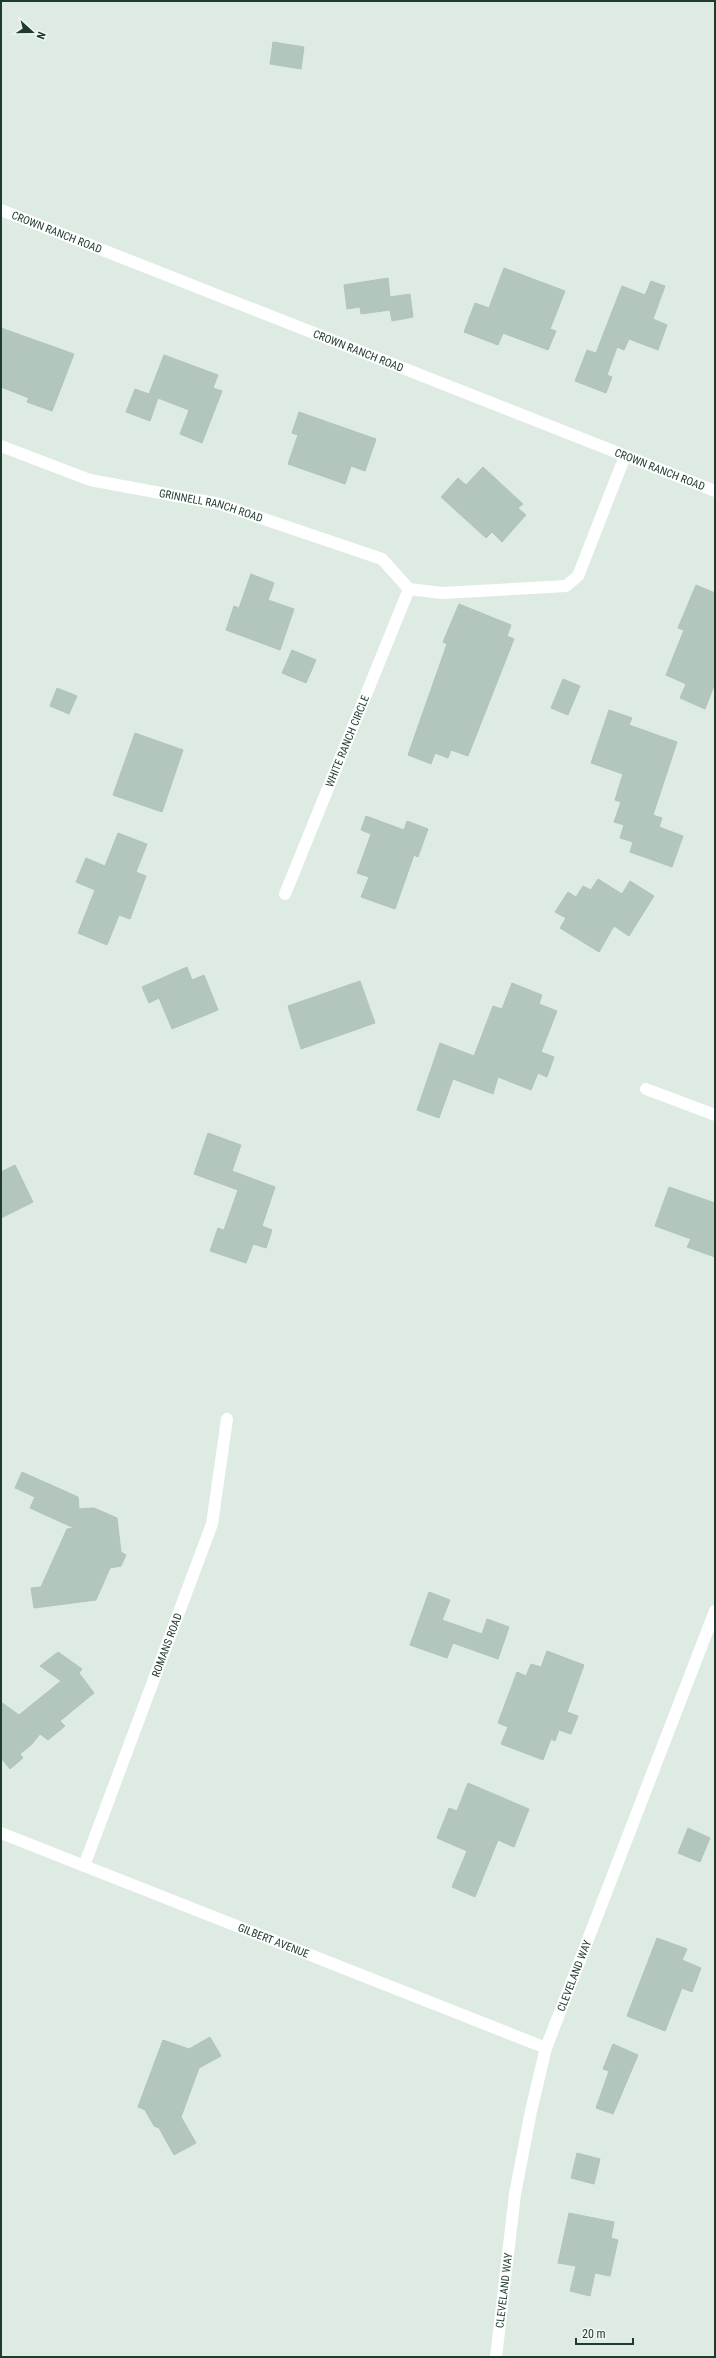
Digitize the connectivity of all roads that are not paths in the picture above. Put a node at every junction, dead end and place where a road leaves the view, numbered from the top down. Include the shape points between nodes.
1 (1, 210) edge
2 (1, 446) edge
3 (625, 456) junction
4 (715, 492) edge
5 (408, 589) junction
6 (285, 894) dead end
7 (646, 1089) dead end
8 (715, 1115) edge
9 (227, 1419) dead end
10 (715, 1611) edge
11 (1, 1833) edge
12 (84, 1866) junction
13 (546, 2048) junction
14 (496, 2357) edge

1 - 3 street, CROWN RANCH ROAD
2 - 5 street, GRINNELL RANCH ROAD via 90,480 220,504 382,559
3 - 4 street, CROWN RANCH ROAD
3 - 5 street via 578,576 566,586 442,593
5 - 6 street, WHITE RANCH CIRCLE
7 - 8 street
9 - 12 street, ROMANS ROAD via 212,1524
10 - 13 street, CLEVELAND WAY
11 - 12 street, GILBERT AVENUE
12 - 13 street, GILBERT AVENUE
13 - 14 street, CLEVELAND WAY via 514,2194

